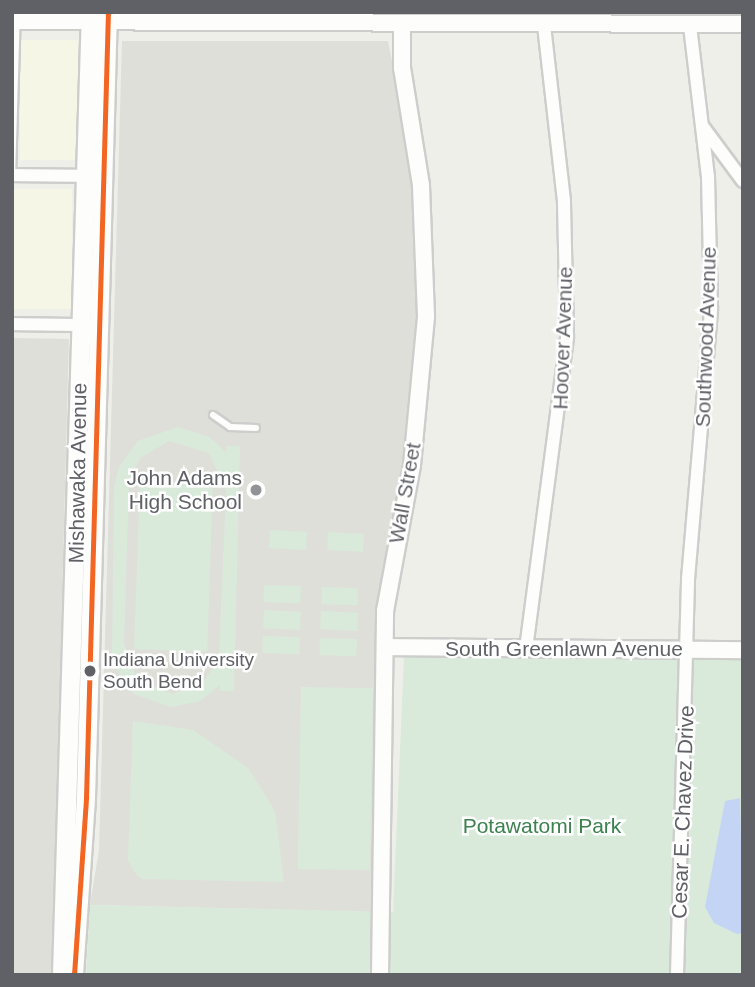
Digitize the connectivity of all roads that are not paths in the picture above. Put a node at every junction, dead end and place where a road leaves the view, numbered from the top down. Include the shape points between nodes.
1 (100, 17) edge
2 (179, 17) edge
3 (15, 18) edge
4 (257, 18) edge
5 (402, 18) edge
6 (662, 19) edge
7 (743, 24) edge
8 (544, 25) junction
9 (690, 25) junction
10 (14, 101) edge
11 (701, 123) junction
12 (12, 176) edge
13 (95, 176) junction
14 (743, 181) edge
15 (12, 324) edge
16 (91, 325) junction
17 (88, 414) junction
18 (213, 415) dead end
19 (256, 428) dead end
20 (386, 647) junction
21 (526, 649) junction
22 (689, 649) junction
23 (743, 650) edge
24 (62, 975) edge
25 (74, 975) edge
26 (380, 975) edge
27 (677, 975) edge

1 - 2 street
1 - 3 street
1 - 13 main road, Mishawaka Avenue
2 - 4 street
3 - 10 lane
4 - 5 street
5 - 8 street
5 - 20 street, Wall Street via 402,68 421,185 426,316 412,465 385,611
6 - 8 street
6 - 9 street
7 - 9 street
8 - 21 street, Hoover Avenue via 564,201 567,336
9 - 11 street, Southwood Avenue
10 - 12 lane
11 - 14 street
11 - 22 street, Southwood Avenue via 711,308 688,579
12 - 13 street
13 - 16 main road, Mishawaka Avenue
15 - 16 street
16 - 17 main road, Mishawaka Avenue
17 - 24 main road, Mishawaka Avenue
17 - 25 main road, Mishawaka Avenue via 86,798
18 - 19 lane via 230,427
20 - 21 street, South Greenlawn Avenue
20 - 26 street, Wall Street
21 - 22 street, South Greenlawn Avenue
22 - 23 street, South Greenlawn Avenue
22 - 27 street, Cesar E. Chavez Drive

